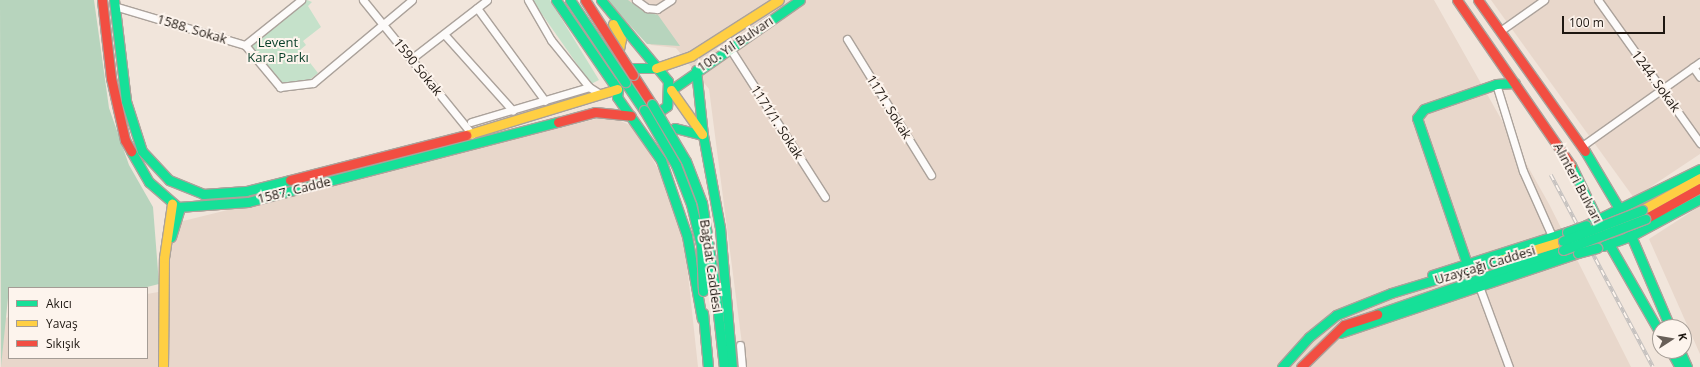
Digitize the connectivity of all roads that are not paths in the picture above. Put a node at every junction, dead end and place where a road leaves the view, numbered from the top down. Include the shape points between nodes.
1 (102, 0) edge
2 (301, 0) edge
3 (363, 0) edge
4 (412, 0) edge
5 (488, 0) edge
6 (528, 0) edge
7 (556, 0) edge
8 (570, 0) edge
9 (585, 0) edge
10 (601, 0) edge
11 (636, 0) edge
12 (671, 0) edge
13 (779, 0) edge
14 (800, 0) edge
15 (1457, 0) edge
16 (1478, 0) edge
17 (1544, 0) edge
18 (1598, 0) edge
19 (114, 3) edge
20 (478, 8) junction
21 (608, 12) junction
22 (383, 24) junction
23 (1500, 31) junction
24 (444, 34) junction
25 (847, 40) dead end
26 (245, 45) junction
27 (729, 47) junction
28 (691, 56) junction
29 (594, 58) junction
30 (411, 59) junction
31 (1700, 62) edge
32 (1693, 67) junction
33 (656, 68) junction
34 (696, 70) junction
35 (1507, 72) junction
36 (1700, 77) edge
37 (1515, 83) junction
38 (1496, 84) junction
39 (588, 87) junction
40 (617, 89) junction
41 (671, 90) junction
42 (1662, 90) junction
43 (600, 94) junction
44 (545, 101) junction
45 (648, 107) junction
46 (513, 111) junction
47 (631, 116) junction
48 (471, 122) dead end
49 (472, 134) junction
50 (703, 135) junction
51 (1700, 143) edge
52 (1582, 146) junction
53 (658, 156) junction
54 (1700, 168) edge
55 (931, 175) dead end
56 (1700, 178) edge
57 (182, 186) junction
58 (1700, 188) edge
59 (825, 197) dead end
60 (1700, 199) edge
61 (176, 205) junction
62 (1620, 210) junction
63 (1644, 214) junction
64 (1598, 220) junction
65 (1552, 236) junction
66 (1632, 236) junction
67 (1609, 244) junction
68 (1466, 261) junction
69 (1479, 286) junction
70 (1391, 294) junction
71 (702, 319) junction
72 (1652, 319) edge
73 (1667, 319) edge
74 (1340, 333) junction
75 (740, 345) dead end
76 (163, 367) edge
77 (708, 367) edge
78 (724, 367) edge
79 (732, 367) edge
80 (742, 367) edge
81 (1282, 367) edge
82 (1301, 367) edge
83 (1508, 367) edge

1 - 61 main road via 111,78 125,140 149,182
2 - 26 street
3 - 22 street, 1590 Sokak
4 - 22 street, 1588. Sokak
5 - 20 street
6 - 39 street via 551,40
7 - 29 main road
8 - 45 main road, bridge via 625,82
9 - 45 main road, bridge via 634,75
10 - 21 main road
11 - 12 street via 647,8 657,8
13 - 28 main road, 100. Yıl Bulvarı
14 - 27 main road, 100. Yıl Bulvarı
15 - 35 main road, Alınteri Bulvarı
16 - 23 main road, Alınteri Bulvarı
17 - 23 street
18 - 42 street, 1244. Sokak
19 - 26 street, 1588. Sokak
19 - 57 main road, 1587. Cadde via 122,76 136,135 152,165
20 - 24 street
20 - 44 street
21 - 29 main road via 621,40 621,49 616,60 605,62
21 - 33 main road
22 - 26 street, 1588. Sokak via 313,83 280,87
22 - 30 street, 1590 Sokak
23 - 52 main road, Alınteri Bulvarı
24 - 30 street
24 - 46 street
25 - 55 street, 1171. Sokak
27 - 34 main road, 100. Yıl Bulvarı
27 - 59 street, 1171/1. Sokak
28 - 33 main road, 100. Yıl Bulvarı
28 - 34 main road via 689,67
29 - 40 main road
30 - 49 street, 1590 Sokak
31 - 32 street
32 - 36 street
32 - 42 street
33 - 40 main road via 631,68
33 - 41 main road via 666,77
34 - 41 main road, 100. Yıl Bulvarı
34 - 50 main road
35 - 37 main road, Alınteri Bulvarı
35 - 38 main road, Uzayçağı Caddesi
37 - 38 main road, Uzayçağı Caddesi
37 - 64 main road, Alınteri Bulvarı via 1567,157
38 - 65 street via 1523,171
38 - 68 main road, Uzayçağı Caddesi via 1424,109 1417,118
39 - 43 street
39 - 44 street
40 - 43 main road, 1587. Cadde
40 - 47 main road via 620,105
41 - 47 main road via 662,112 647,119
41 - 50 main road
42 - 51 street, 1244. Sokak
42 - 52 street
43 - 49 main road, 1587. Cadde
44 - 46 street
45 - 71 main road, Bağdat Caddesi, bridge via 676,165 691,204 701,245
45 - 78 main road, Bağdat Caddesi, bridge via 686,161 702,203
46 - 48 street
47 - 53 main road
47 - 61 main road, 1587. Cadde via 610,111 595,112 248,202
49 - 57 main road, 1587. Cadde via 246,191 203,194
50 - 53 main road via 675,128 662,134
50 - 79 main road via 720,228
52 - 62 main road, Alınteri Bulvarı
53 - 71 main road via 683,219
54 - 62 main road
56 - 63 main road, Uzayçağı Caddesi
57 - 61 main road via 171,190
57 - 61 main road via 190,198
58 - 63 main road, Uzayçağı Caddesi
60 - 66 main road
61 - 76 main road via 164,258
62 - 64 main road
62 - 66 main road, Alınteri Bulvarı
63 - 70 main road, Uzayçağı Caddesi, bridge
63 - 74 main road, Uzayçağı Caddesi, bridge via 1563,250 1378,311 1344,325
64 - 65 main road, bridge
64 - 67 main road, Alınteri Bulvarı
65 - 68 main road
66 - 67 main road
66 - 73 main road, Alınteri Bulvarı
67 - 69 main road, bridge
67 - 72 main road, Alınteri Bulvarı
68 - 70 main road
69 - 74 main road
69 - 83 street
70 - 81 main road, Uzayçağı Caddesi via 1336,315 1309,337
71 - 77 main road, Bağdat Caddesi
74 - 82 main road, Uzayçağı Caddesi via 1319,347
75 - 80 street

